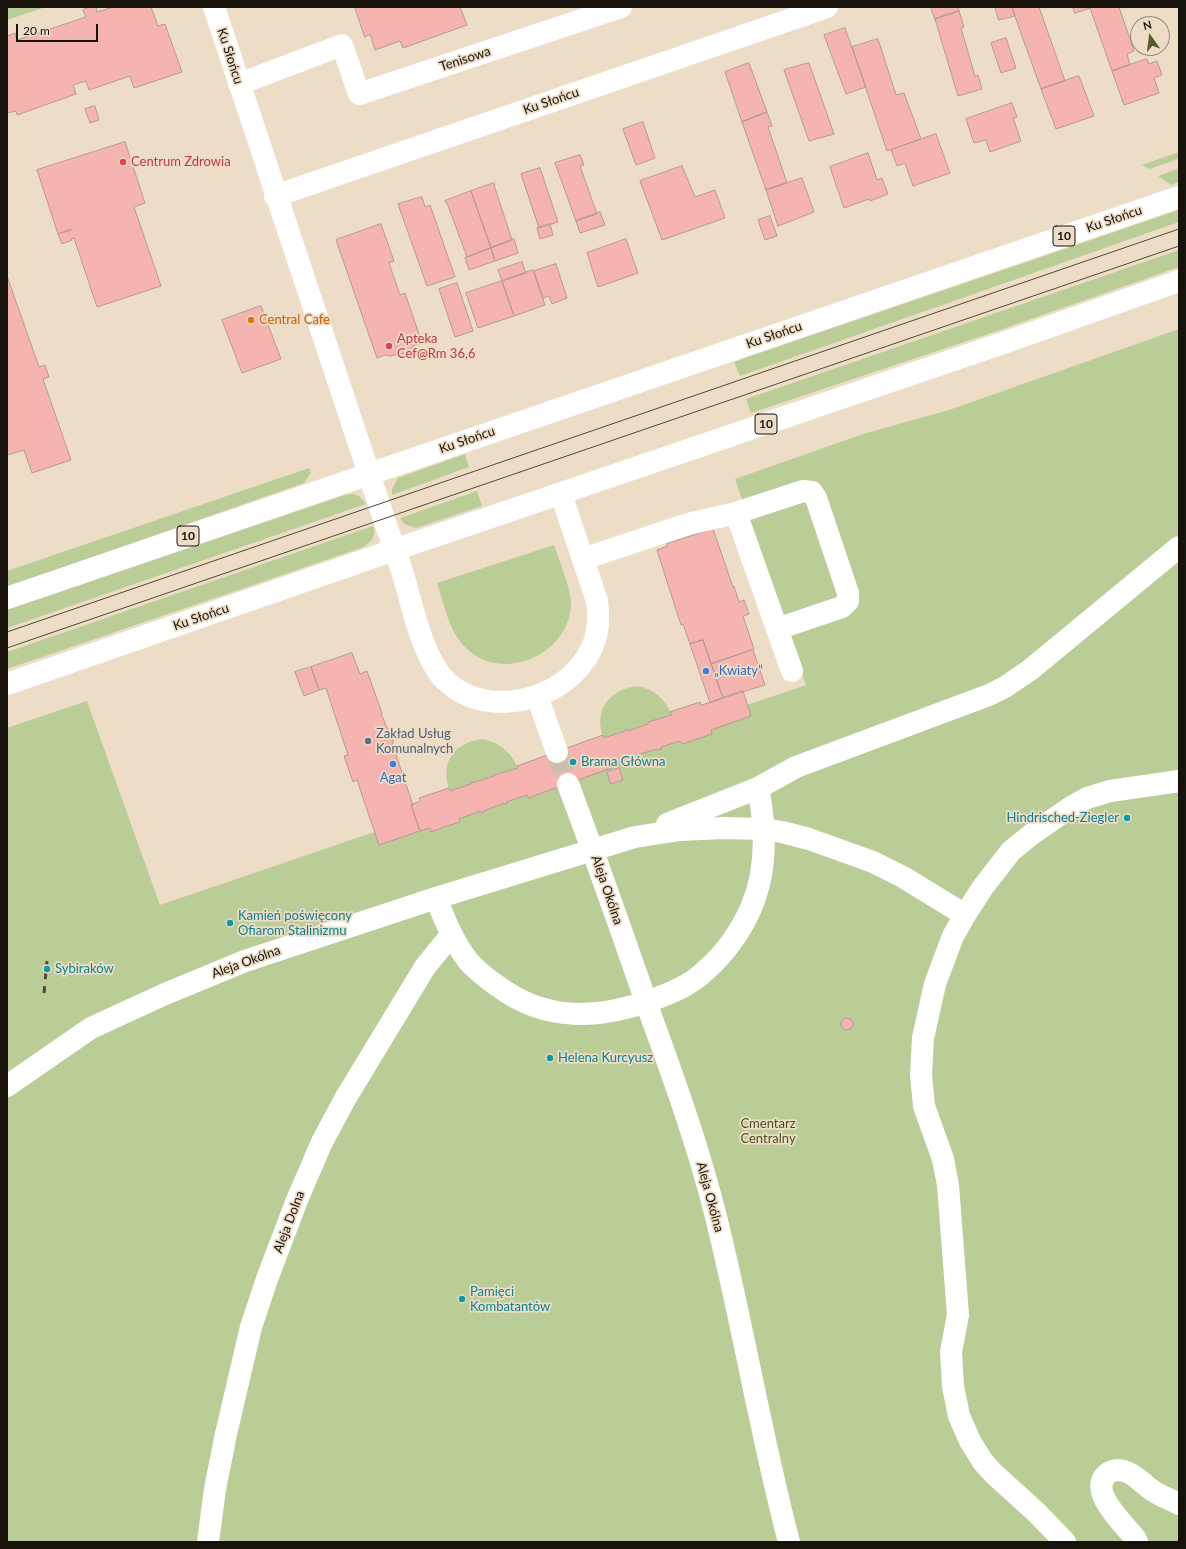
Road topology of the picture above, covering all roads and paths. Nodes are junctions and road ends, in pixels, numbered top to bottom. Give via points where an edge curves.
1 (214, 7) edge
2 (620, 7) edge
3 (827, 7) edge
4 (239, 84) junction
5 (275, 196) junction
6 (1179, 197) edge
7 (1179, 281) edge
8 (369, 474) junction
9 (561, 494) junction
10 (736, 513) junction
11 (1179, 547) edge
12 (394, 550) junction
13 (583, 560) junction
14 (7, 598) edge
15 (777, 629) junction
16 (792, 671) dead end
17 (7, 684) edge
18 (538, 696) junction
19 (556, 752) tunnel mouth
20 (1179, 781) edge
21 (568, 784) tunnel mouth
22 (758, 788) junction
23 (764, 829) junction
24 (635, 837) junction
25 (593, 850) junction
26 (436, 898) junction
27 (964, 915) junction
28 (451, 935) junction
29 (647, 1002) junction
30 (7, 1086) edge
31 (1179, 1504) edge
32 (208, 1542) edge
33 (788, 1542) edge
34 (1064, 1542) edge
35 (1137, 1542) edge

1 - 4 street, Ku Słońcu
2 - 4 street, Tenisowa via 359,94 342,45
3 - 5 street, Ku Słońcu
4 - 5 street, Ku Słońcu
5 - 8 street, Ku Słońcu
6 - 8 street, Ku Słońcu / 10
7 - 9 street, Ku Słońcu / 10
8 - 12 street, Ku Słońcu
8 - 14 street, Ku Słońcu / 10
9 - 12 street, Ku Słońcu / 10
9 - 13 street
10 - 13 street via 688,524
10 - 15 street
10 - 15 street via 803,491 812,492 816,498 848,593 848,601 842,607
11 - 22 street via 1030,670 1004,687 975,701 796,767
12 - 17 street, Ku Słońcu / 10
12 - 18 street via 425,646 443,677 453,686 480,699 502,702
13 - 18 street via 596,601 599,616 598,633 584,662 573,674 558,687
15 - 16 street
18 - 19 street
20 - 27 street via 1110,791 1087,798 1071,807 1011,852 995,870
21 - 25 street
22 - 23 street
22 - 24 street
23 - 24 street via 680,830
23 - 27 street via 810,839 873,862 903,877
23 - 29 street via 762,862 751,907 732,940 705,972 668,994
24 - 25 street
25 - 26 street, Aleja Okólna
25 - 29 street, Aleja Okólna
26 - 28 street
26 - 30 street, Aleja Okólna via 245,961 165,994 91,1028
27 - 34 street via 953,936 935,984 923,1038 921,1065 924,1106 943,1159 948,1185 958,1315 951,1352 953,1386 963,1428 977,1453 994,1474 1036,1512
28 - 29 street via 470,963 486,978 510,995 532,1005 559,1013 578,1015 601,1013
28 - 32 street, Aleja Dolna via 425,967 375,1048 322,1142 302,1188 251,1327 226,1434
29 - 33 street, Aleja Okólna via 701,1161 714,1209
31 - 35 street via 1160,1495 1123,1470 1116,1470 1106,1476 1102,1481 1106,1501

